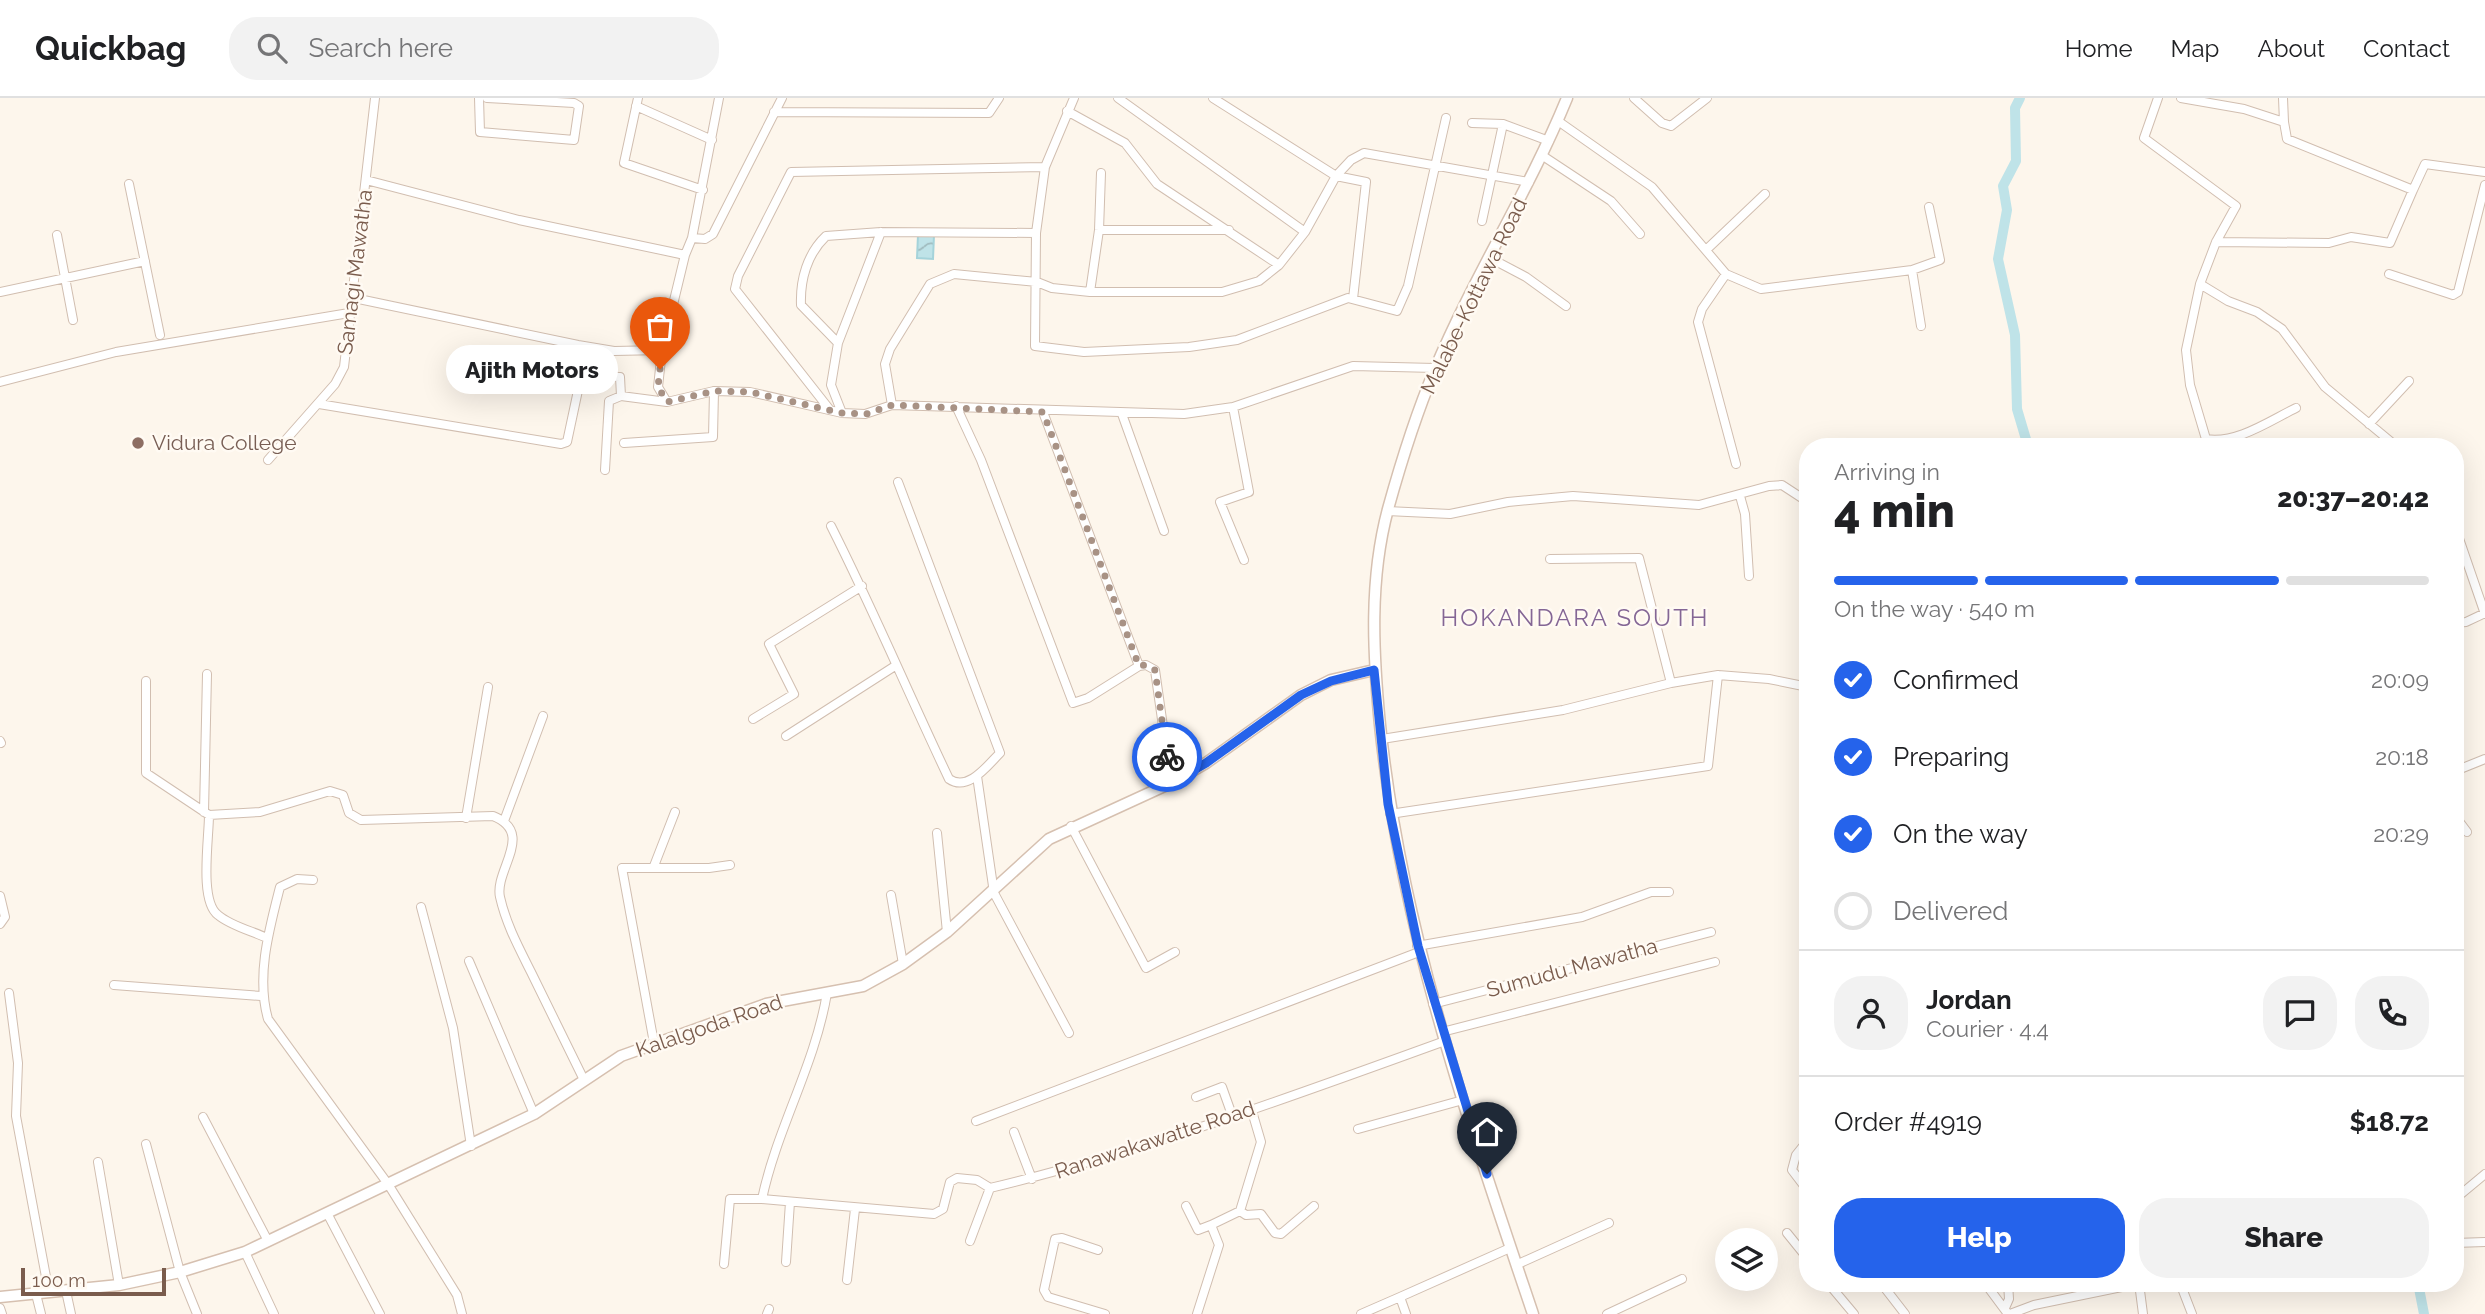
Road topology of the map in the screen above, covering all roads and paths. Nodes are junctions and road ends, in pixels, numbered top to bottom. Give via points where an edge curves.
1 (375, 98) edge
2 (479, 98) edge
3 (487, 98) edge
4 (719, 98) edge
5 (782, 98) edge
6 (999, 98) edge
7 (1074, 98) edge
8 (1118, 98) edge
9 (1213, 98) edge
10 (1567, 98) edge
11 (1634, 98) edge
12 (1707, 98) edge
13 (2158, 98) edge
14 (2181, 98) edge
15 (2283, 98) edge
16 (637, 102) edge
17 (1067, 111) junction
18 (774, 112) junction
19 (1446, 118) dead end
20 (1558, 121) junction
21 (2284, 122) junction
22 (1472, 123) dead end
23 (1503, 124) junction
24 (712, 140) junction
25 (1549, 141) junction
26 (1543, 156) junction
27 (1433, 164) junction
28 (1045, 167) junction
29 (2485, 172) edge
30 (1101, 173) dead end
31 (1491, 175) junction
32 (1336, 176) junction
33 (366, 180) junction
34 (1529, 182) junction
35 (129, 184) dead end
36 (2485, 186) edge
37 (703, 190) junction
38 (2413, 190) junction
39 (1765, 194) dead end
40 (1929, 207) dead end
41 (1482, 221) dead end
42 (1099, 230) junction
43 (1231, 230) junction
44 (881, 232) junction
45 (1305, 232) junction
46 (1036, 233) junction
47 (1640, 234) dead end
48 (57, 235) dead end
49 (692, 238) junction
50 (2216, 242) junction
51 (1706, 250) junction
52 (685, 255) junction
53 (1490, 258) junction
54 (145, 261) junction
55 (1279, 265) junction
56 (1912, 270) junction
57 (1726, 274) junction
58 (2389, 274) dead end
59 (65, 278) junction
60 (1037, 282) junction
61 (2200, 284) junction
62 (0, 292) edge
63 (1090, 292) junction
64 (354, 298) junction
65 (1353, 299) junction
66 (1566, 306) dead end
67 (349, 313) junction
68 (73, 320) dead end
69 (1921, 326) dead end
70 (160, 335) dead end
71 (838, 343) junction
72 (662, 350) junction
73 (1435, 368) junction
74 (2409, 381) dead end
75 (0, 382) edge
76 (714, 391) junction
77 (621, 396) junction
78 (667, 402) junction
79 (319, 404) junction
80 (892, 405) junction
81 (956, 406) junction
82 (1233, 407) junction
83 (2296, 408) dead end
84 (830, 410) junction
85 (1043, 412) junction
86 (842, 413) junction
87 (1122, 414) junction
88 (2369, 424) junction
89 (2203, 438) edge
90 (2233, 438) edge
91 (2386, 438) edge
92 (624, 443) dead end
93 (268, 460) dead end
94 (1736, 464) dead end
95 (605, 470) dead end
96 (898, 482) dead end
97 (1740, 496) junction
98 (1799, 496) edge
99 (1387, 512) junction
100 (831, 526) dead end
101 (1164, 531) dead end
102 (2464, 553) edge
103 (1550, 559) dead end
104 (1244, 560) dead end
105 (1749, 576) dead end
106 (862, 586) junction
107 (2485, 613) edge
108 (2464, 622) edge
109 (895, 666) junction
110 (1139, 666) junction
111 (1374, 670) junction
112 (207, 674) dead end
113 (1718, 675) junction
114 (146, 681) dead end
115 (1671, 683) junction
116 (1799, 685) edge
117 (488, 687) dead end
118 (543, 716) dead end
119 (752, 719) dead end
120 (786, 736) dead end
121 (1381, 739) junction
122 (2485, 759) edge
123 (2464, 767) edge
124 (977, 776) junction
125 (1171, 783) junction
126 (675, 812) dead end
127 (207, 814) junction
128 (1390, 814) junction
129 (466, 818) junction
130 (504, 821) junction
131 (1071, 826) junction
132 (2464, 828) edge
133 (2467, 832) dead end
134 (937, 833) dead end
135 (730, 865) dead end
136 (654, 866) junction
137 (313, 880) dead end
138 (994, 892) junction
139 (1669, 892) dead end
140 (891, 895) dead end
141 (0, 896) edge
142 (421, 907) dead end
143 (0, 924) edge
144 (947, 932) junction
145 (1711, 932) dead end
146 (267, 938) junction
147 (1418, 949) junction
148 (1175, 952) dead end
149 (470, 961) dead end
150 (1715, 962) dead end
151 (903, 964) junction
152 (114, 985) dead end
153 (9, 993) dead end
154 (827, 993) junction
155 (261, 996) junction
156 (1433, 1004) junction
157 (1069, 1033) dead end
158 (1443, 1036) junction
159 (654, 1043) junction
160 (584, 1080) junction
161 (1196, 1097) dead end
162 (1463, 1100) junction
163 (1251, 1108) junction
164 (534, 1114) junction
165 (1231, 1115) junction
166 (203, 1117) dead end
167 (976, 1121) dead end
168 (1358, 1129) dead end
169 (1014, 1132) dead end
170 (146, 1144) dead end
171 (471, 1146) junction
172 (1799, 1151) edge
173 (97, 1162) dead end
174 (2485, 1174) edge
175 (1032, 1178) junction
176 (1799, 1180) edge
177 (388, 1184) junction
178 (990, 1188) junction
179 (2464, 1192) edge
180 (762, 1199) junction
181 (790, 1202) junction
182 (1186, 1206) dead end
183 (1314, 1206) dead end
184 (855, 1209) junction
185 (1240, 1211) junction
186 (327, 1213) junction
187 (1609, 1223) dead end
188 (1211, 1225) junction
189 (1787, 1233) dead end
190 (268, 1241) junction
191 (970, 1241) dead end
192 (2485, 1242) edge
193 (2464, 1243) edge
194 (1510, 1248) junction
195 (1799, 1248) edge
196 (1098, 1250) dead end
197 (245, 1252) junction
198 (786, 1262) dead end
199 (724, 1264) dead end
200 (1516, 1265) junction
201 (180, 1272) junction
202 (1682, 1279) dead end
203 (847, 1280) dead end
204 (119, 1285) junction
205 (66, 1291) junction
206 (1836, 1292) edge
207 (1888, 1292) edge
208 (1992, 1292) edge
209 (2008, 1292) edge
210 (2097, 1292) edge
211 (2141, 1292) edge
212 (2183, 1292) edge
213 (49, 1293) junction
214 (36, 1294) junction
215 (0, 1297) edge
216 (1400, 1297) junction
217 (0, 1308) edge
218 (2008, 1312) edge
219 (2, 1314) edge
220 (41, 1314) edge
221 (71, 1314) edge
222 (197, 1314) edge
223 (274, 1314) edge
224 (380, 1314) edge
225 (462, 1314) edge
226 (1105, 1314) edge
227 (1197, 1314) edge
228 (1362, 1314) edge
229 (1406, 1314) edge
230 (1533, 1314) edge
231 (1607, 1314) edge
232 (1854, 1314) edge
233 (1905, 1314) edge
234 (2143, 1314) edge
235 (2192, 1314) edge

1 - 33 street, Samagi Mawatha
2 - 3 street via 480,132 574,140 579,106 574,103
4 - 24 street
5 - 18 street
6 - 18 street via 989,113
7 - 17 street
8 - 45 street
9 - 32 street
10 - 20 street, Malabe-Kottawa Road
11 - 12 street via 1671,126
13 - 50 street via 2144,138 2236,206
14 - 21 street via 2244,109
15 - 21 street
16 - 24 street
16 - 37 street via 624,163
17 - 28 street
17 - 43 street via 1125,142 1157,184
18 - 49 street via 713,233 705,239
19 - 27 street
20 - 25 street, Malabe-Kottawa Road
20 - 51 street via 1652,187
21 - 38 street via 2287,138
22 - 23 street
23 - 25 street
23 - 31 street
24 - 37 street
25 - 26 street, Malabe-Kottawa Road
26 - 34 street, Malabe-Kottawa Road
26 - 47 street via 1611,201
27 - 31 street
27 - 32 street via 1364,153
27 - 65 street via 1408,286 1397,311
28 - 46 street
28 - 84 street via 791,172 735,289
29 - 38 street via 2425,164
30 - 42 street
31 - 34 street
31 - 41 street
32 - 45 street
32 - 65 street via 1366,183
33 - 52 street via 519,220
33 - 64 street, Samagi Mawatha
34 - 53 street, Malabe-Kottawa Road
35 - 54 street
36 - 58 street via 2458,292 2453,295
37 - 49 street
38 - 50 street via 2390,243 2351,237 2329,243
39 - 51 street
40 - 56 street via 1940,260
42 - 43 street
42 - 63 street
43 - 55 street
44 - 46 street
44 - 71 street
44 - 71 street via 826,236 800,281 800,305
45 - 55 street
46 - 60 street
48 - 59 street
49 - 52 street
50 - 61 street
51 - 57 street
52 - 72 street
53 - 66 street
53 - 73 street, Malabe-Kottawa Road
54 - 59 street
54 - 70 street
55 - 63 street via 1259,281 1222,292
56 - 57 street via 1761,289
56 - 69 street
57 - 94 street via 1698,322
59 - 62 street
59 - 68 street
60 - 63 street
60 - 65 street via 1035,346 1084,352 1237,340
60 - 80 street via 954,274 930,284 885,364
61 - 88 street via 2257,312 2281,330 2325,387
61 - 89 street via 2186,349
64 - 67 street, Samagi Mawatha
64 - 72 street via 578,345 614,351
67 - 75 street via 116,352
67 - 79 street, Samagi Mawatha via 344,367
71 - 86 street via 831,385
72 - 78 street via 658,387
73 - 82 street via 1353,366
73 - 99 street, Malabe-Kottawa Road
74 - 88 street
76 - 78 street
76 - 84 street via 750,392
76 - 92 street via 713,437
77 - 78 street
77 - 79 street via 620,377 585,376 567,442 561,444
77 - 95 street via 608,401
79 - 93 street, Samagi Mawatha
80 - 81 street
80 - 86 street via 866,414
81 - 85 street
81 - 110 street via 1073,703
82 - 87 street via 1184,414
82 - 104 street via 1249,492 1220,502
83 - 90 street
84 - 86 street
85 - 87 street
85 - 110 street
87 - 101 street
88 - 91 street
96 - 124 street via 1000,752
97 - 98 street via 1782,485
97 - 99 street via 1699,505 1573,496 1450,514
97 - 105 street
99 - 111 street, Malabe-Kottawa Road via 1375,569
100 - 106 street
102 - 107 street
103 - 115 street via 1639,558
106 - 109 street
106 - 119 street via 769,644 794,694
107 - 108 street
109 - 120 street
109 - 124 street via 949,779 963,783
110 - 125 street via 1155,670
111 - 121 street, Malabe-Kottawa Road
111 - 125 street, Kalalgoda Road via 1331,681 1301,695
112 - 127 street
113 - 115 street
113 - 116 street
113 - 128 street via 1708,766
114 - 127 street via 146,773
115 - 121 street via 1563,710
117 - 129 street
118 - 130 street
121 - 128 street, Malabe-Kottawa Road
122 - 123 street
124 - 138 street
125 - 131 street, Kalalgoda Road
126 - 136 street
127 - 129 street via 260,812 330,791 343,795 349,813 361,820
127 - 146 street via 211,908
128 - 147 street, Malabe-Kottawa Road
129 - 130 street via 493,816
130 - 160 street via 512,833 512,846 499,893 508,925
131 - 138 street, Kalalgoda Road via 1020,863
131 - 148 street via 1146,968
132 - 133 street
134 - 144 street
135 - 136 street
136 - 159 street via 622,868
137 - 146 street via 297,879 280,887
138 - 144 street, Kalalgoda Road
138 - 157 street
139 - 147 street via 1651,892 1582,917
140 - 151 street
141 - 143 street via 5,917
142 - 171 street via 453,1028
144 - 151 street, Kalalgoda Road
145 - 156 street, Sumudu Mawatha
146 - 155 street
147 - 156 street, Malabe-Kottawa Road
147 - 167 street
149 - 164 street
150 - 158 street, Ranawakawatte Road
151 - 154 street, Kalalgoda Road via 863,986
152 - 155 street
153 - 213 street via 18,1063 16,1116
154 - 159 street, Kalalgoda Road via 766,1004
154 - 180 street via 824,1015 770,1163
155 - 177 street via 268,1020 288,1050
156 - 158 street, Malabe-Kottawa Road
158 - 162 street, Malabe-Kottawa Road
158 - 163 street, Ranawakawatte Road
159 - 160 street, Kalalgoda Road via 621,1056
160 - 164 street, Kalalgoda Road
161 - 165 street via 1222,1087
162 - 168 street
162 - 194 street, Malabe-Kottawa Road
163 - 165 street, Ranawakawatte Road
163 - 185 street via 1261,1142
164 - 171 street, Kalalgoda Road
165 - 175 street, Ranawakawatte Road via 1147,1146
166 - 190 street
169 - 175 street
170 - 201 street
171 - 177 street, Kalalgoda Road
172 - 176 street via 1792,1171
173 - 204 street
174 - 179 street
175 - 178 street, Ranawakawatte Road
177 - 186 street, Kalalgoda Road
177 - 225 street via 457,1295
178 - 184 street via 977,1180 957,1178 950,1182 943,1209 934,1214
178 - 191 street
180 - 181 street
180 - 199 street via 730,1199
181 - 184 street
181 - 198 street
182 - 188 street via 1194,1227
183 - 185 street via 1281,1234 1275,1233 1261,1213
184 - 203 street
185 - 188 street
186 - 190 street, Kalalgoda Road
186 - 224 street
187 - 200 street
188 - 227 street via 1219,1245
189 - 195 street
190 - 197 street, Kalalgoda Road
192 - 193 street
194 - 200 street, Malabe-Kottawa Road
194 - 216 street
196 - 226 street via 1055,1239 1044,1290 1048,1297
197 - 201 street, Kalalgoda Road
197 - 223 street
200 - 230 street, Malabe-Kottawa Road
201 - 204 street, Kalalgoda Road
201 - 222 street
202 - 231 street
204 - 205 street, Kalalgoda Road
205 - 213 street, Kalalgoda Road
205 - 221 street
206 - 232 street
207 - 233 street
208 - 218 street
209 - 218 street
210 - 218 street
211 - 234 street
212 - 235 street
213 - 214 street, Kalalgoda Road
214 - 215 street, Kalalgoda Road
214 - 220 street
216 - 228 street
216 - 229 street
217 - 219 street

